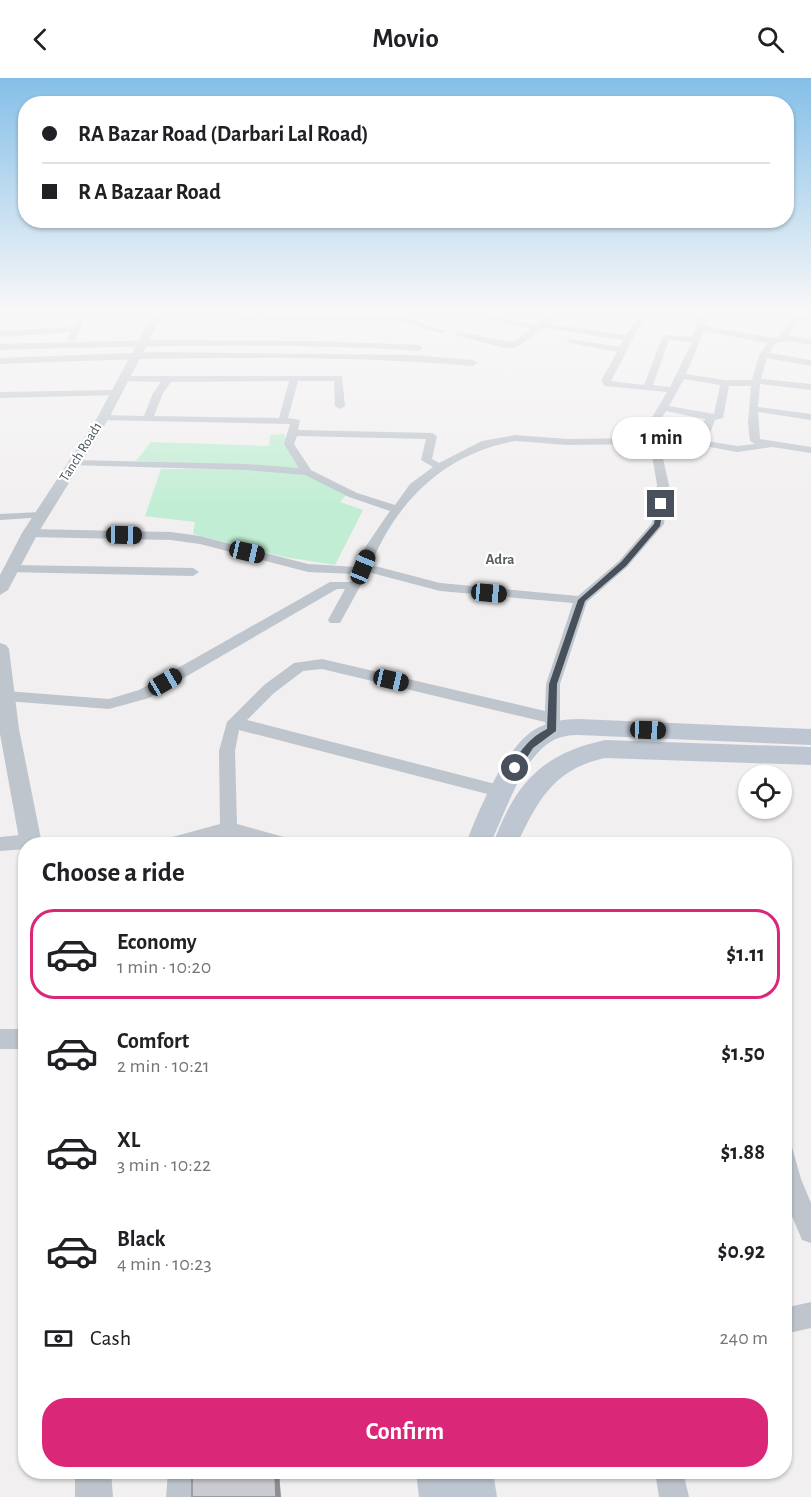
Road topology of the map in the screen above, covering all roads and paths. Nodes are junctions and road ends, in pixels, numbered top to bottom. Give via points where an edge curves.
1 (329, 378) edge
2 (339, 378) edge
3 (608, 378) edge
4 (651, 378) edge
5 (678, 378) edge
6 (696, 378) edge
7 (757, 378) edge
8 (122, 379) joint
9 (168, 379) junction
10 (294, 379) junction
11 (725, 382) junction
12 (756, 382) junction
13 (811, 387) edge
14 (647, 388) junction
15 (672, 390) junction
16 (115, 393) junction
17 (0, 395) edge
18 (340, 406) dead end
19 (663, 408) junction
20 (754, 409) junction
21 (711, 417) junction
22 (811, 417) edge
23 (102, 418) junction
24 (148, 419) junction
25 (283, 420) junction
26 (292, 433) junction
27 (644, 441) junction
28 (777, 445) junction
29 (811, 450) edge
30 (74, 463) junction
31 (440, 467) junction
32 (307, 472) junction
33 (397, 510) junction
34 (41, 515) junction
35 (0, 517) edge
36 (30, 533) junction
37 (11, 569) junction
38 (362, 569) junction
39 (193, 572) dead end
40 (1, 585) edge
41 (353, 586) junction
42 (581, 600) junction
43 (335, 620) dead end
44 (1, 660) edge
45 (6, 696) junction
46 (235, 723) junction
47 (551, 724) junction
48 (811, 737) edge
49 (811, 756) edge
50 (503, 792) junction
51 (29, 837) edge
52 (229, 837) edge
53 (481, 837) edge
54 (508, 837) edge
55 (18, 843) edge
56 (0, 844) edge
57 (0, 1039) edge
58 (18, 1039) edge
59 (792, 1191) edge
60 (811, 1231) edge
61 (811, 1315) edge
62 (792, 1319) edge
63 (93, 1479) edge
64 (182, 1479) edge
65 (437, 1479) edge
66 (473, 1479) edge
67 (670, 1479) edge
68 (94, 1497) edge
69 (181, 1497) edge
70 (440, 1497) edge
71 (476, 1497) edge
72 (674, 1497) edge

1 - 10 street
2 - 18 street
3 - 14 street via 606,383
4 - 14 street
5 - 15 street
6 - 11 street
7 - 12 street
8 - 9 street
8 - 16 street, Tanch Road1
9 - 10 street
9 - 24 street
10 - 25 street
11 - 12 street
11 - 21 street via 719,417
12 - 13 street
12 - 20 street
14 - 15 street
15 - 19 street
16 - 17 street
16 - 23 street, Tanch Road1
19 - 21 street
19 - 27 street
20 - 22 street
20 - 28 street via 755,441
21 - 28 street via 703,443 737,449
23 - 24 street
23 - 30 street, Tanch Road1
24 - 25 street
25 - 26 street via 296,422
26 - 31 street via 432,436 426,460
26 - 32 street via 289,444
27 - 31 street via 515,438 486,443
27 - 42 street via 657,454 663,485 658,524 624,564
28 - 29 street
30 - 32 street
30 - 34 street, Tanch Road1
31 - 33 street via 414,486
32 - 33 street via 353,495
33 - 38 street via 372,546
34 - 35 street
34 - 36 street, Tanch Road1
36 - 37 street, Tanch Road1
36 - 38 street via 171,536 308,568
37 - 39 street
37 - 40 street, Tanch Road1
38 - 41 street
38 - 42 street via 441,587
41 - 43 street
41 - 45 street via 335,585 144,694 124,701 97,704
42 - 47 street via 553,684
44 - 45 street
45 - 51 street
46 - 47 street via 299,666 322,664
46 - 50 street
46 - 52 street via 226,751
47 - 48 main road
47 - 50 main road via 530,746
49 - 54 main road via 606,749 580,754 538,782
50 - 53 main road
55 - 56 street
57 - 58 street
59 - 60 street
61 - 62 street
63 - 68 street
64 - 69 street
65 - 70 main road
66 - 71 main road
67 - 72 street

